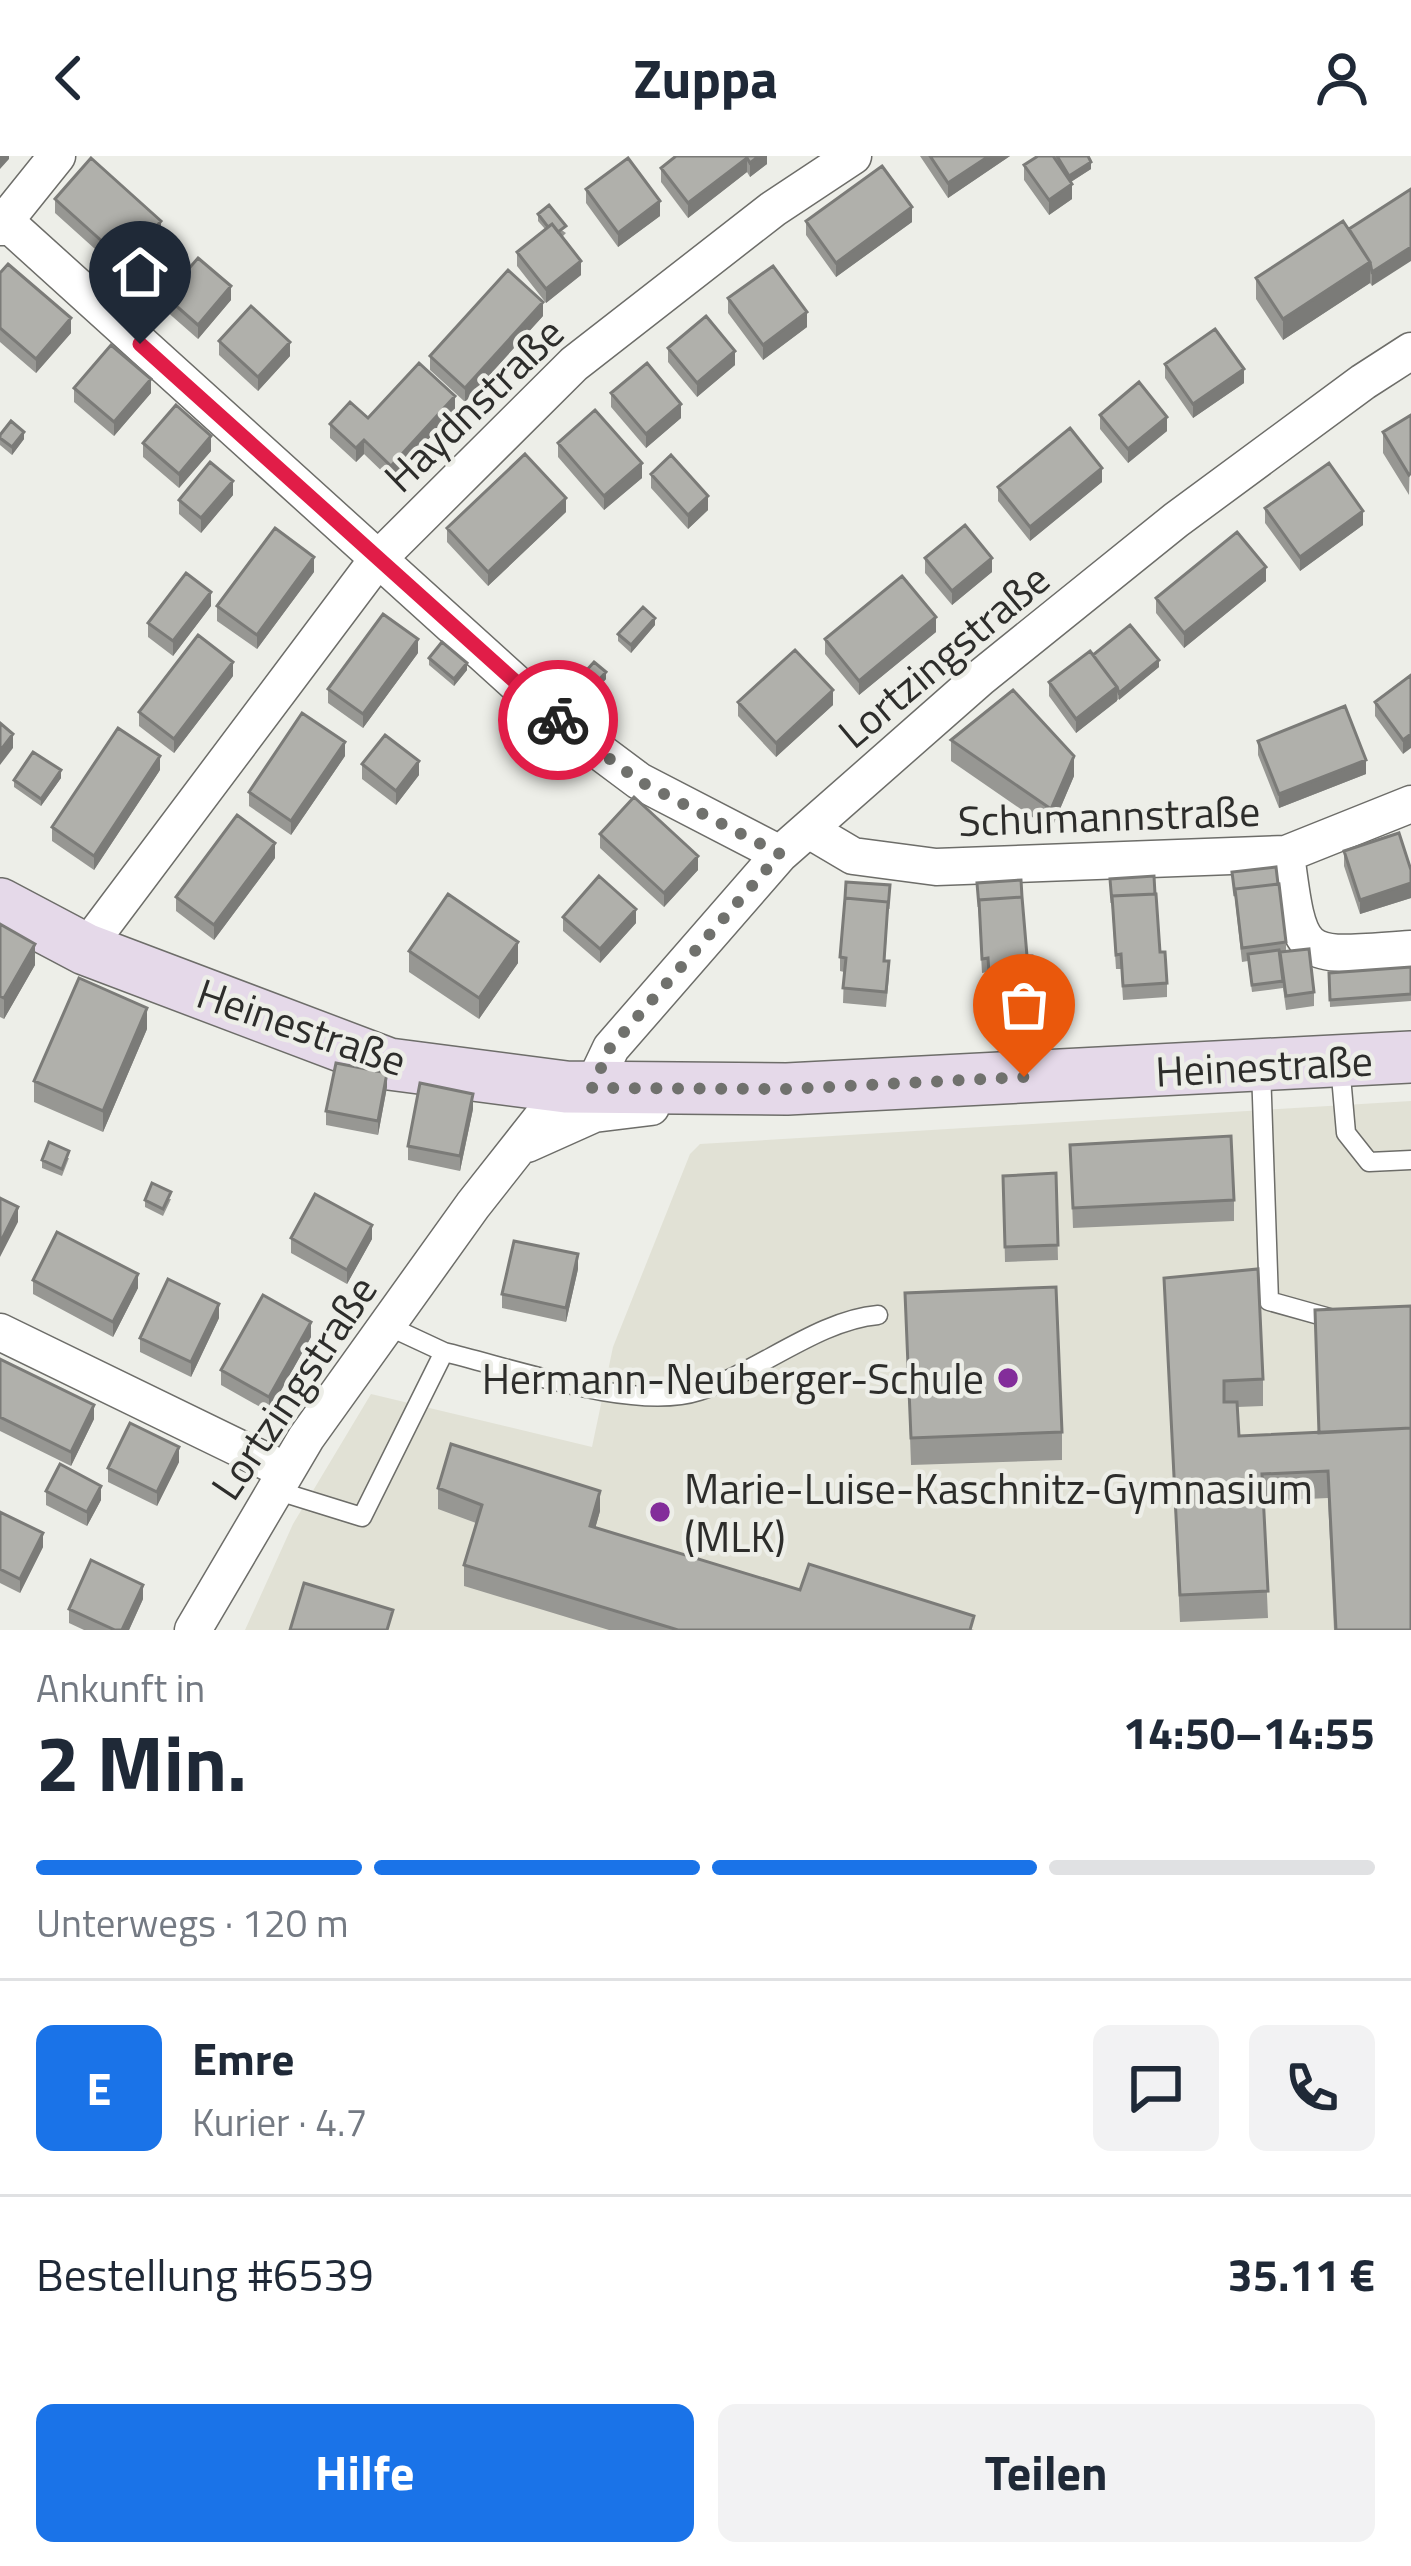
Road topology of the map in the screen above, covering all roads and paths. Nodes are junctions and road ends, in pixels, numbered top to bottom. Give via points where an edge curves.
1 (57, 156) edge
2 (853, 156) edge
3 (3, 224) edge
4 (1411, 352) edge
5 (377, 560) junction
6 (1411, 804) edge
7 (809, 830) junction
8 (780, 854) junction
9 (1286, 854) junction
10 (0, 904) edge
11 (85, 949) junction
12 (1411, 949) edge
13 (1411, 1058) edge
14 (1339, 1060) junction
15 (1261, 1064) junction
16 (579, 1088) junction
17 (788, 1089) junction
18 (524, 1145) junction
19 (1411, 1160) edge
20 (878, 1315) dead end
21 (1349, 1319) edge
22 (386, 1325) junction
23 (0, 1332) edge
24 (444, 1352) junction
25 (280, 1480) junction
26 (193, 1630) edge

1 - 3 street
2 - 5 street, Haydnstraße via 574,364
3 - 5 street
4 - 7 street, Lortzingstraße via 1176,520
5 - 8 street via 552,716 639,781
5 - 11 street, Haydnstraße
6 - 9 street, Schumannstraße
7 - 8 street, Lortzingstraße
7 - 9 street, Schumannstraße via 853,856 935,867
8 - 16 street, Lortzingstraße
9 - 12 street via 1295,926 1312,949
10 - 11 main road, Heinestraße
11 - 16 main road, Heinestraße via 389,1064
13 - 14 main road, Heinestraße
14 - 15 main road, Heinestraße
14 - 19 lane via 1346,1133 1369,1162
15 - 17 main road, Heinestraße
15 - 21 lane via 1269,1301
16 - 17 main road, Heinestraße
16 - 18 street, Lortzingstraße
17 - 18 street, Lortzingstraße via 594,1114
18 - 22 street, Lortzingstraße
20 - 24 lane via 677,1397 626,1395
22 - 24 lane
22 - 25 street, Lortzingstraße
23 - 25 street
24 - 25 lane via 362,1517
25 - 26 street, Lortzingstraße

